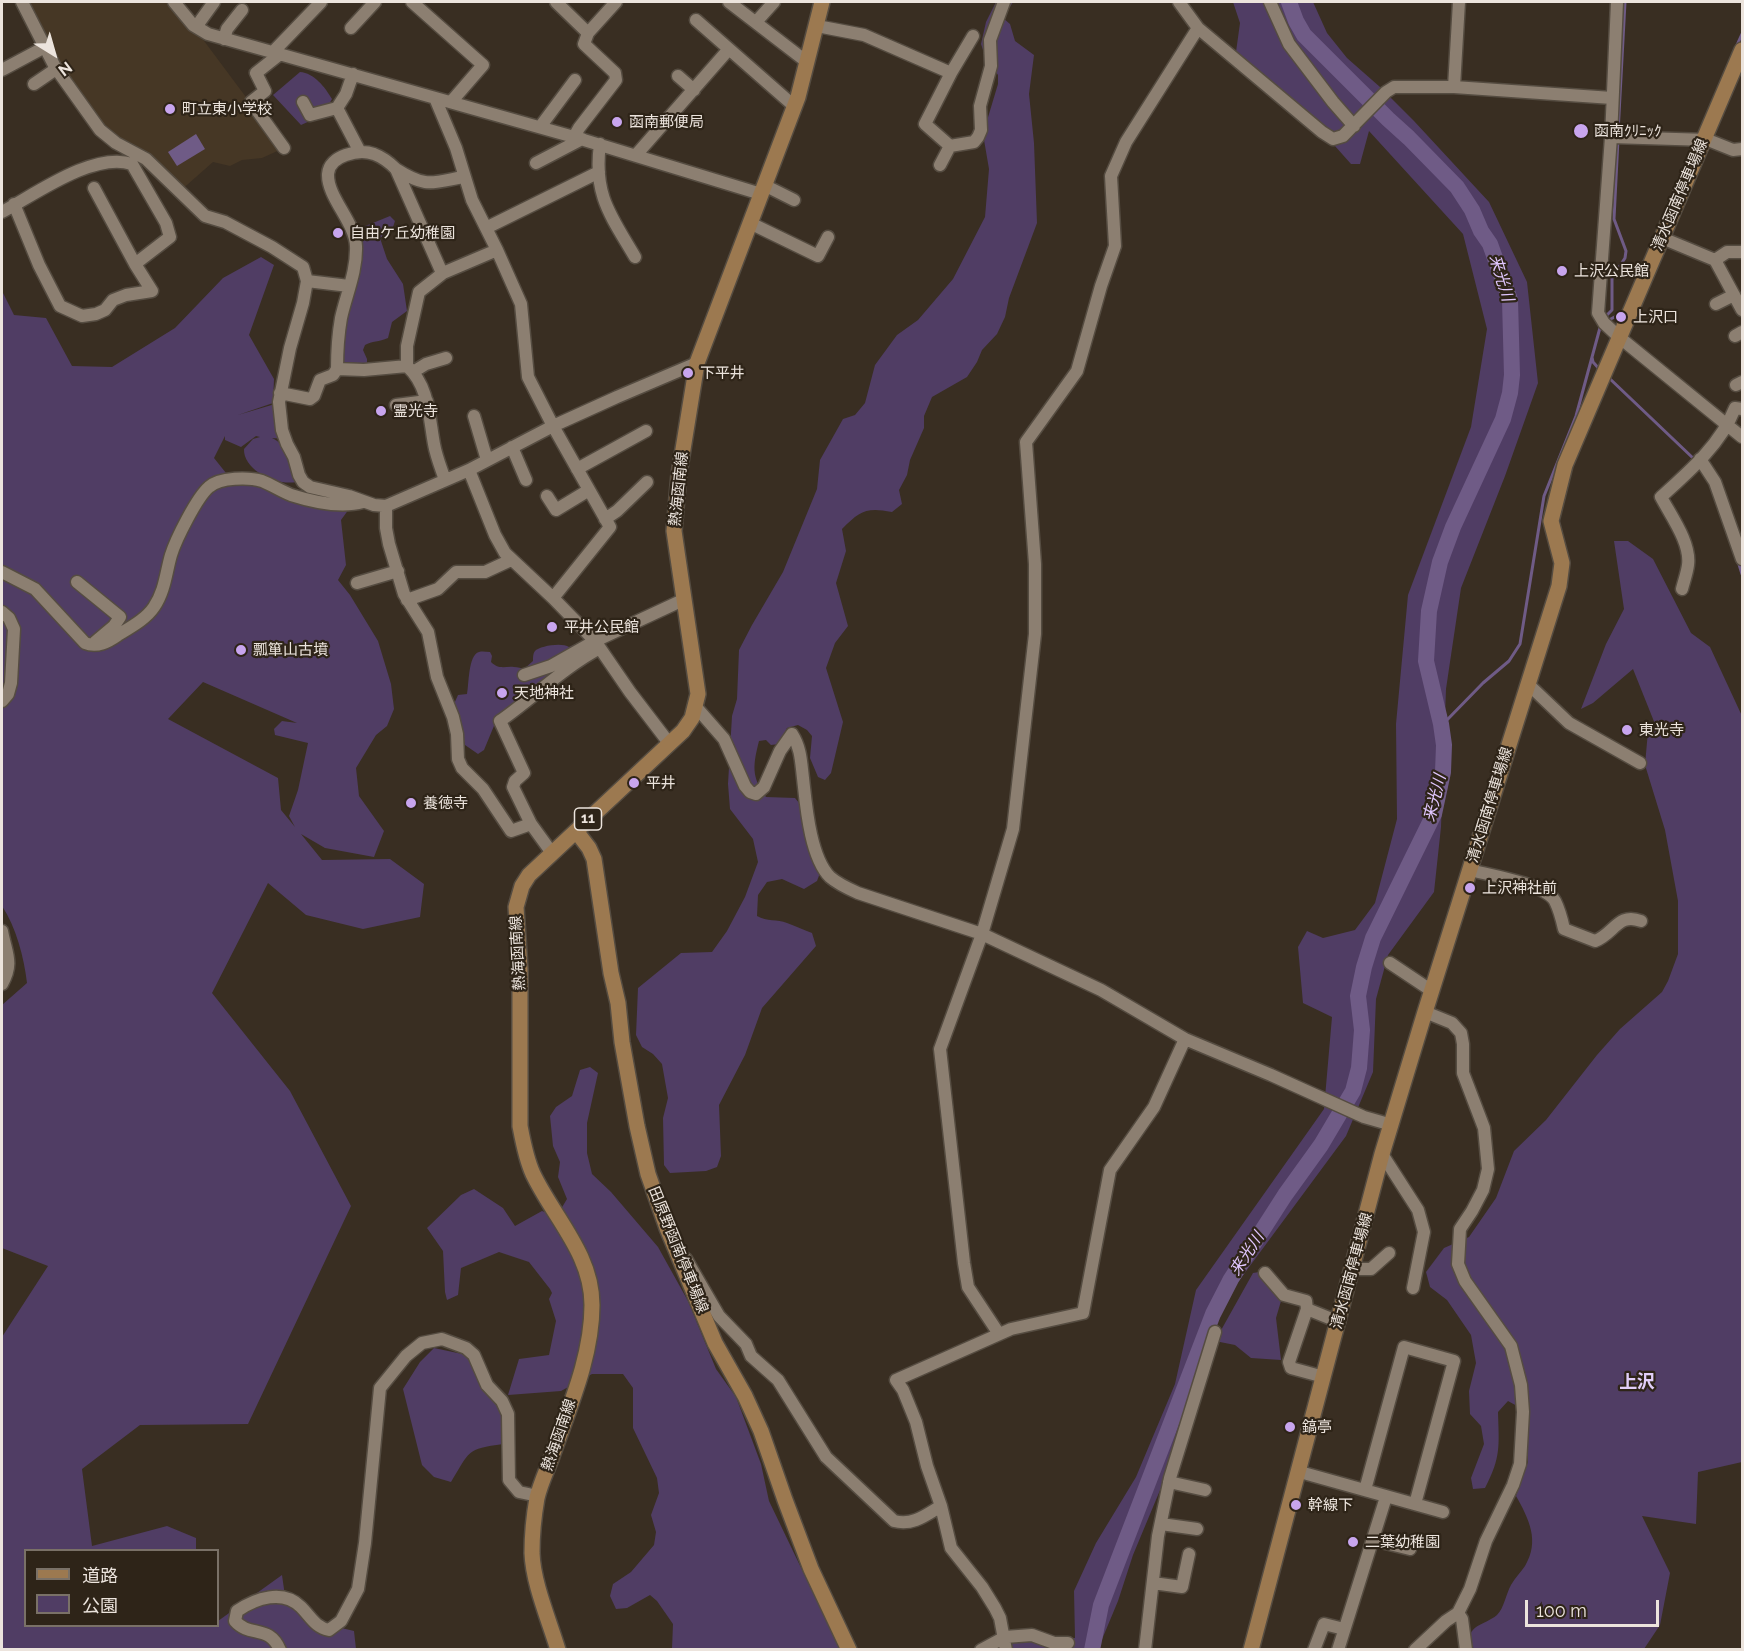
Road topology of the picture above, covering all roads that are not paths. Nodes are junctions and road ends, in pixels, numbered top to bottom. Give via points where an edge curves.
1 (22, 2) edge
2 (174, 2) edge
3 (214, 2) edge
4 (321, 2) edge
5 (375, 2) edge
6 (412, 2) edge
7 (432, 2) edge
8 (556, 2) edge
9 (616, 2) edge
10 (729, 2) edge
11 (774, 2) edge
12 (822, 2) edge
13 (1004, 2) edge
14 (1179, 2) edge
15 (1270, 2) edge
16 (1459, 2) edge
17 (1617, 2) edge
18 (242, 10) dead end
19 (423, 12) junction
20 (696, 20) dead end
21 (756, 22) junction
22 (817, 26) junction
23 (196, 27) junction
24 (351, 28) dead end
25 (1198, 28) junction
26 (588, 33) junction
27 (973, 36) dead end
28 (224, 39) junction
29 (45, 47) junction
30 (729, 49) junction
31 (1743, 50) edge
32 (276, 53) junction
33 (807, 62) junction
34 (56, 69) junction
35 (2, 70) edge
36 (951, 73) junction
37 (353, 74) junction
38 (678, 76) dead end
39 (575, 80) dead end
40 (34, 84) dead end
41 (1454, 87) junction
42 (694, 90) junction
43 (435, 98) junction
44 (1612, 99) junction
45 (303, 102) dead end
46 (451, 102) junction
47 (661, 106) dead end
48 (794, 106) junction
49 (337, 108) junction
50 (671, 116) junction
51 (1356, 124) junction
52 (540, 127) junction
53 (1617, 137) junction
54 (578, 138) junction
55 (1702, 141) junction
56 (600, 144) junction
57 (950, 146) junction
58 (285, 148) dead end
59 (1743, 149) edge
60 (360, 152) junction
61 (636, 155) junction
62 (146, 159) junction
63 (536, 163) dead end
64 (940, 165) dead end
65 (135, 168) junction
66 (396, 169) junction
67 (599, 172) junction
68 (463, 177) junction
69 (94, 188) dead end
70 (762, 189) junction
71 (794, 200) dead end
72 (14, 204) junction
73 (2, 212) edge
74 (750, 223) junction
75 (486, 228) junction
76 (828, 237) dead end
77 (1662, 238) junction
78 (497, 250) junction
79 (1743, 252) edge
80 (635, 257) dead end
81 (1715, 260) junction
82 (135, 264) junction
83 (442, 273) junction
84 (307, 281) junction
85 (350, 286) junction
86 (1734, 295) junction
87 (1716, 304) dead end
88 (1743, 310) edge
89 (1619, 337) junction
90 (446, 358) dead end
91 (697, 363) junction
92 (337, 369) junction
93 (410, 369) junction
94 (280, 393) junction
95 (427, 401) junction
96 (396, 405) dead end
97 (1743, 409) edge
98 (474, 416) dead end
99 (553, 426) junction
100 (1728, 426) junction
101 (646, 431) dead end
102 (1743, 437) edge
103 (512, 447) junction
104 (1700, 459) junction
105 (488, 460) junction
106 (577, 469) junction
107 (469, 470) junction
108 (445, 480) junction
109 (526, 480) dead end
110 (647, 482) dead end
111 (589, 490) junction
112 (547, 495) dead end
113 (365, 501) junction
114 (386, 506) junction
115 (605, 519) junction
116 (1743, 559) edge
117 (511, 560) junction
118 (398, 571) junction
119 (2, 572) edge
120 (77, 582) dead end
121 (357, 584) dead end
122 (1682, 589) dead end
123 (553, 598) junction
124 (407, 600) junction
125 (683, 600) junction
126 (2, 612) edge
127 (92, 645) junction
128 (598, 645) junction
129 (524, 675) dead end
130 (1528, 684) junction
131 (2, 701) edge
132 (696, 707) junction
133 (669, 743) junction
134 (1640, 763) dead end
135 (531, 824) junction
136 (576, 831) junction
137 (552, 853) junction
138 (1470, 870) junction
139 (1641, 921) dead end
140 (2, 931) edge
141 (982, 934) junction
142 (1390, 963) dead end
143 (2, 984) edge
144 (1432, 991) junction
145 (1425, 1012) junction
146 (1185, 1039) junction
147 (1392, 1125) junction
148 (1382, 1155) junction
149 (1389, 1253) dead end
150 (678, 1256) junction
151 (1353, 1269) junction
152 (1265, 1273) dead end
153 (1413, 1288) dead end
154 (1307, 1309) junction
155 (1339, 1322) junction
156 (1215, 1332) dead end
157 (999, 1334) junction
158 (1324, 1377) junction
159 (1300, 1472) junction
160 (1169, 1482) junction
161 (1205, 1490) dead end
162 (1365, 1490) junction
163 (537, 1496) junction
164 (1386, 1497) junction
165 (1415, 1504) junction
166 (941, 1506) junction
167 (1443, 1512) dead end
168 (1161, 1524) junction
169 (1197, 1529) dead end
170 (1372, 1540) junction
171 (1410, 1549) dead end
172 (1189, 1554) dead end
173 (1153, 1583) junction
174 (1458, 1613) junction
175 (1344, 1629) junction
176 (1005, 1643) edge
177 (1068, 1643) dead end
178 (280, 1650) edge
179 (558, 1650) edge
180 (849, 1650) edge
181 (981, 1650) edge
182 (1145, 1650) edge
183 (1251, 1650) edge
184 (1314, 1650) edge
185 (1338, 1650) edge
186 (1415, 1650) edge
187 (1466, 1650) edge

1 - 29 street
2 - 23 street
3 - 23 street
4 - 32 street
5 - 24 street
6 - 19 street
7 - 19 street
8 - 26 street
9 - 26 street
10 - 21 street
11 - 21 street
12 - 22 main road, 熱海函南線
13 - 57 street via 990,40 991,66 980,106 981,130 974,142
14 - 25 street
15 - 51 street via 1289,44 1333,102
16 - 41 street
17 - 44 street
18 - 28 street
19 - 46 street via 483,65
20 - 30 street
21 - 33 street
22 - 33 main road, 熱海函南線
22 - 36 street via 864,35
23 - 28 street
25 - 51 street via 1322,132 1334,139
25 - 141 street via 1126,142 1111,176 1115,246 1077,371 1026,442 1035,564 1035,634 1013,829
26 - 54 street via 584,44 615,73 616,80
27 - 36 street
28 - 32 street
29 - 34 street
29 - 35 street
30 - 42 street
30 - 48 street
31 - 55 main road, 清水函南停車場線
32 - 37 street
32 - 58 street via 256,73 265,91 251,102
33 - 48 main road, 熱海函南線
34 - 40 street
34 - 62 street via 100,130
36 - 57 street via 925,124
37 - 43 street
37 - 49 street
38 - 42 street
39 - 52 street
41 - 44 street
41 - 51 street via 1394,87
42 - 50 street
43 - 46 street
43 - 68 street via 456,148
44 - 53 street
45 - 49 street via 310,115
46 - 52 street
47 - 50 street
48 - 70 main road, 熱海函南線
49 - 60 street
50 - 61 street
52 - 54 street
53 - 55 street
53 - 89 street via 1598,313
54 - 56 street
54 - 63 street
55 - 59 street
55 - 77 main road, 清水函南停車場線
56 - 61 street
56 - 67 street
57 - 64 street
60 - 66 street via 375,154
60 - 85 street via 339,157 328,175 356,245
61 - 70 street
62 - 65 street
62 - 84 street via 205,216 272,247 303,267
65 - 72 street via 127,162 106,162 58,180
65 - 82 street via 170,237
66 - 68 street via 426,183
66 - 83 street
67 - 75 street
67 - 80 street via 604,203
68 - 75 street
69 - 82 street
70 - 71 street
70 - 74 main road, 熱海函南線
72 - 73 street
72 - 82 street via 52,292 60,306 72,313 96,314 113,300 152,291
74 - 76 street via 818,256
74 - 91 main road, 熱海函南線
75 - 78 street
77 - 81 street
77 - 89 main road, 清水函南停車場線
78 - 83 street
78 - 99 street via 521,304 528,377
79 - 81 street via 1727,252
81 - 86 street
83 - 93 street via 419,292 407,346
84 - 85 street
84 - 94 street
85 - 92 street via 337,341
86 - 87 street
86 - 88 street
89 - 100 street
89 - 130 main road, 清水函南停車場線 via 1565,465 1554,501 1551,521 1563,570
90 - 93 street
91 - 99 street
91 - 125 main road, 熱海函南線 via 678,474 674,531
92 - 93 street
92 - 94 street via 320,380 310,399
93 - 95 street
94 - 113 street via 282,430 303,482
95 - 96 street
95 - 108 street via 434,447
97 - 100 street via 1735,408
98 - 105 street
99 - 103 street
99 - 106 street
100 - 102 street
100 - 104 street
101 - 106 street
103 - 105 street
103 - 109 street
104 - 116 street via 1715,482
104 - 122 street via 1661,497 1688,555
105 - 107 street
106 - 111 street
107 - 108 street
107 - 117 street via 495,535
108 - 114 street
110 - 115 street
111 - 112 street via 556,510
111 - 115 street
113 - 114 street
113 - 127 street via 340,505 313,500 259,480 224,479 209,486 172,552 161,595 153,609 109,641
114 - 118 street via 386,528
115 - 123 street via 610,527
117 - 123 street
117 - 124 street via 485,572 456,572 438,589
118 - 121 street
118 - 124 street
119 - 127 street via 35,590 80,639
120 - 127 street via 120,617
123 - 128 street
124 - 135 street via 428,632 437,677 453,717 462,768 483,789 511,831
125 - 128 street
125 - 132 main road, 熱海函南線 via 698,682
126 - 131 street via 14,628 12,683
128 - 129 street
128 - 133 street
128 - 135 street via 500,721 524,772 513,787
130 - 134 street via 1569,723
130 - 138 main road, 清水函南停車場線
132 - 133 main road, 熱海函南線 / 11
132 - 141 street via 724,738 745,786 756,794 764,787 792,734 799,747 813,841 830,877 858,893
133 - 136 main road, 熱海函南線 / 11
135 - 137 street
136 - 137 main road, 熱海函南線 / 11
136 - 150 main road, 田原野函南停車場線 via 594,859 637,1126 648,1174
137 - 163 main road, 熱海函南線 / 11 via 529,875 516,907 520,1125 533,1173 589,1275 592,1304 589,1344
138 - 139 street via 1548,894 1555,901 1564,928 1595,941 1624,920
138 - 144 main road, 清水函南停車場線
140 - 143 street via 9,960
141 - 146 street via 1101,990
141 - 157 street via 940,1048 968,1287
142 - 144 street
144 - 145 main road, 清水函南停車場線
145 - 147 main road, 清水函南停車場線
145 - 174 street via 1452,1023 1461,1033 1463,1073 1484,1128 1488,1168 1483,1190 1460,1229 1458,1264 1465,1281 1511,1346 1523,1412 1520,1464
146 - 147 street via 1364,1117
146 - 157 street via 1154,1107 1110,1170 1083,1313
147 - 148 main road, 清水函南停車場線
148 - 151 main road, 清水函南停車場線
148 - 153 street via 1418,1210 1424,1232
149 - 151 street via 1371,1269
150 - 166 street via 686,1259 719,1316 792,1399 826,1457 887,1516 904,1524
150 - 180 main road, 田原野函南停車場線 via 761,1431 799,1537
151 - 155 main road, 清水函南停車場線
152 - 154 street via 1284,1295 1306,1300
154 - 155 street
154 - 158 street via 1289,1362 1291,1368
155 - 158 main road, 清水函南停車場線
156 - 160 street
157 - 166 street via 896,1380 916,1422
158 - 159 main road, 清水函南停車場線
159 - 162 street
159 - 183 main road, 清水函南停車場線
160 - 161 street
160 - 168 street
162 - 164 street
162 - 165 street via 1404,1347 1454,1361
163 - 178 street via 519,1492 509,1480 508,1414 487,1385 474,1355 442,1339 422,1342 380,1389 358,1589 341,1621 329,1630 319,1628 300,1605 272,1596 237,1611 236,1621 241,1628 268,1633
163 - 179 main road, 熱海函南線 / 11 via 532,1555
164 - 165 street
164 - 170 street
165 - 167 street
166 - 176 street via 951,1548 989,1598 1000,1618
168 - 169 street
168 - 173 street
170 - 171 street
170 - 175 street
172 - 173 street via 1182,1587
173 - 182 street
174 - 186 street
174 - 187 street
175 - 184 street via 1324,1624
175 - 185 street
176 - 177 street via 1032,1635 1054,1643
176 - 181 street

